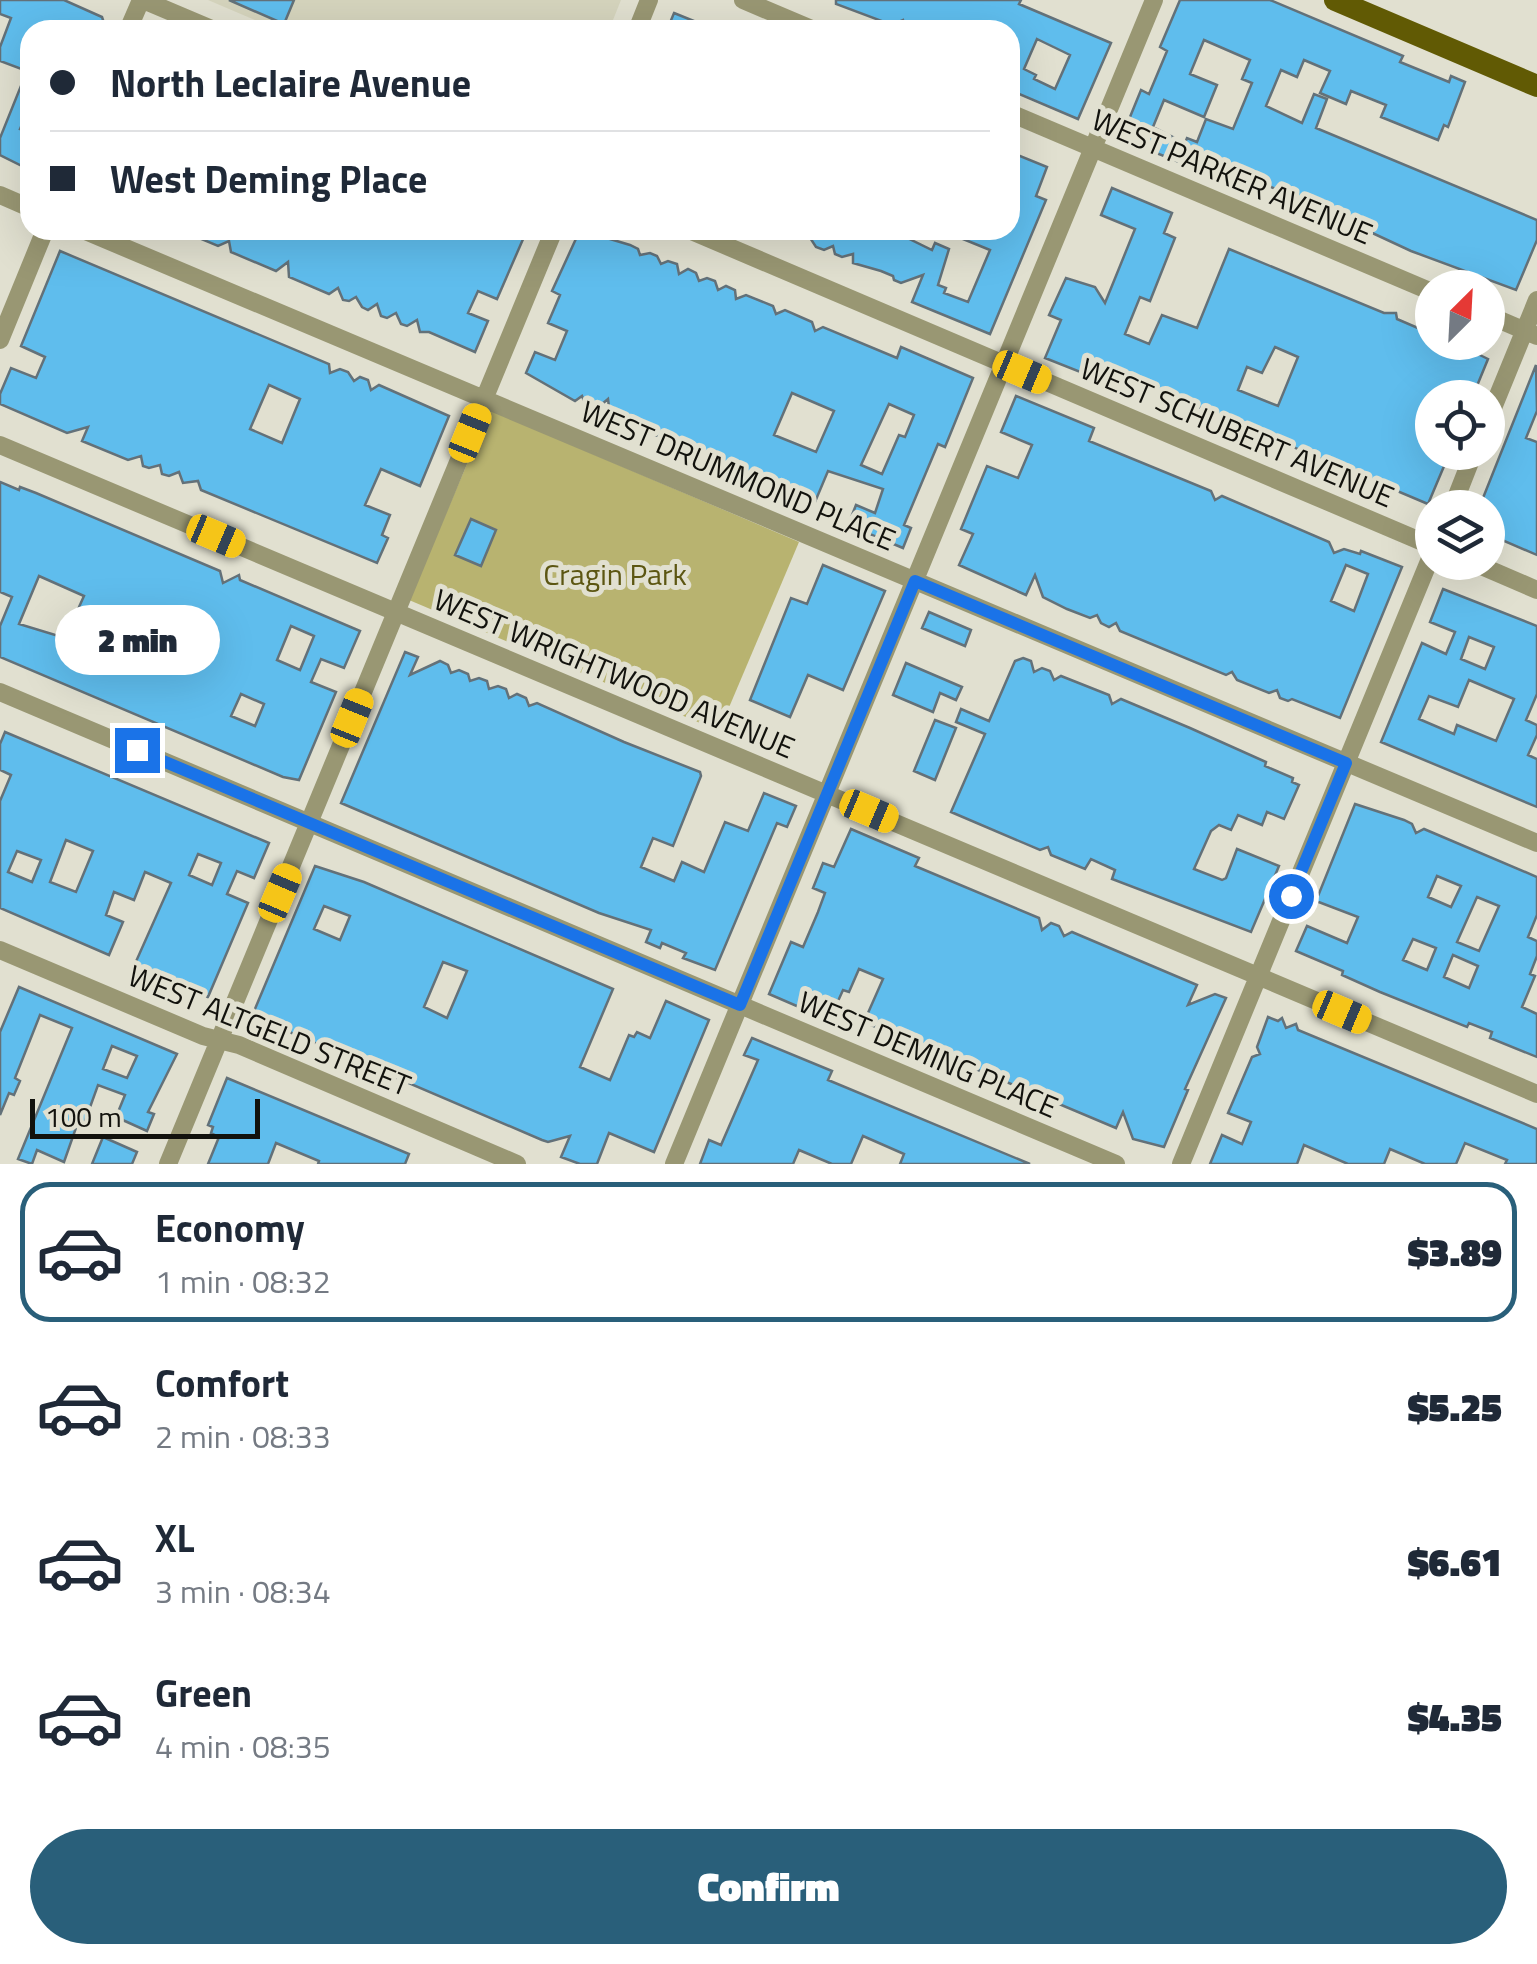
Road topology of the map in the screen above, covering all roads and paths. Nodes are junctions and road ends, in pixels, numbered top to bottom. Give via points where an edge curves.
1 (142, 0) edge
2 (744, 0) edge
3 (1154, 0) edge
4 (1335, 0) edge
5 (190, 20) edge
6 (791, 20) edge
7 (1537, 86) edge
8 (1020, 117) edge
9 (1093, 148) junction
10 (42, 240) edge
11 (107, 240) edge
12 (550, 240) edge
13 (713, 240) edge
14 (1415, 285) edge
15 (1537, 300) edge
16 (1505, 323) edge
17 (1531, 334) edge
18 (0, 340) edge
19 (1004, 364) junction
20 (1505, 386) edge
21 (484, 399) junction
22 (0, 445) edge
23 (1415, 539) edge
24 (1505, 576) edge
25 (1421, 580) edge
26 (915, 581) junction
27 (1537, 590) edge
28 (396, 612) junction
29 (0, 692) edge
30 (1346, 763) junction
31 (827, 794) junction
32 (309, 822) junction
33 (1537, 844) edge
34 (1, 953) edge
35 (1258, 976) junction
36 (740, 1005) junction
37 (218, 1040) junction
38 (1537, 1094) edge
39 (168, 1164) edge
40 (517, 1164) edge
41 (674, 1164) edge
42 (1116, 1164) edge
43 (1181, 1164) edge

1 - 5 street
2 - 6 street
3 - 9 street
4 - 7 main road
8 - 9 street, WEST PARKER AVENUE
9 - 14 street, WEST PARKER AVENUE
9 - 19 street
10 - 18 street
11 - 21 street, WEST DRUMMOND PLACE
12 - 21 street
13 - 19 street, WEST SCHUBERT AVENUE
15 - 17 street
16 - 17 street
17 - 20 street
19 - 23 street, WEST SCHUBERT AVENUE
19 - 26 street
21 - 26 street, WEST DRUMMOND PLACE
21 - 28 street
22 - 28 street, WEST WRIGHTWOOD AVENUE
24 - 27 street
25 - 30 street
26 - 30 street, WEST DRUMMOND PLACE
26 - 31 street
28 - 31 street, WEST WRIGHTWOOD AVENUE
28 - 32 street
29 - 32 street, WEST DEMING PLACE
30 - 33 street, WEST DRUMMOND PLACE
30 - 35 street
31 - 35 street, WEST WRIGHTWOOD AVENUE
31 - 36 street
32 - 36 street, WEST DEMING PLACE
32 - 37 street
34 - 37 street, WEST ALTGELD STREET
35 - 38 street, WEST WRIGHTWOOD AVENUE
35 - 43 street
36 - 41 street
36 - 42 street, WEST DEMING PLACE
37 - 39 street
37 - 40 street, WEST ALTGELD STREET

